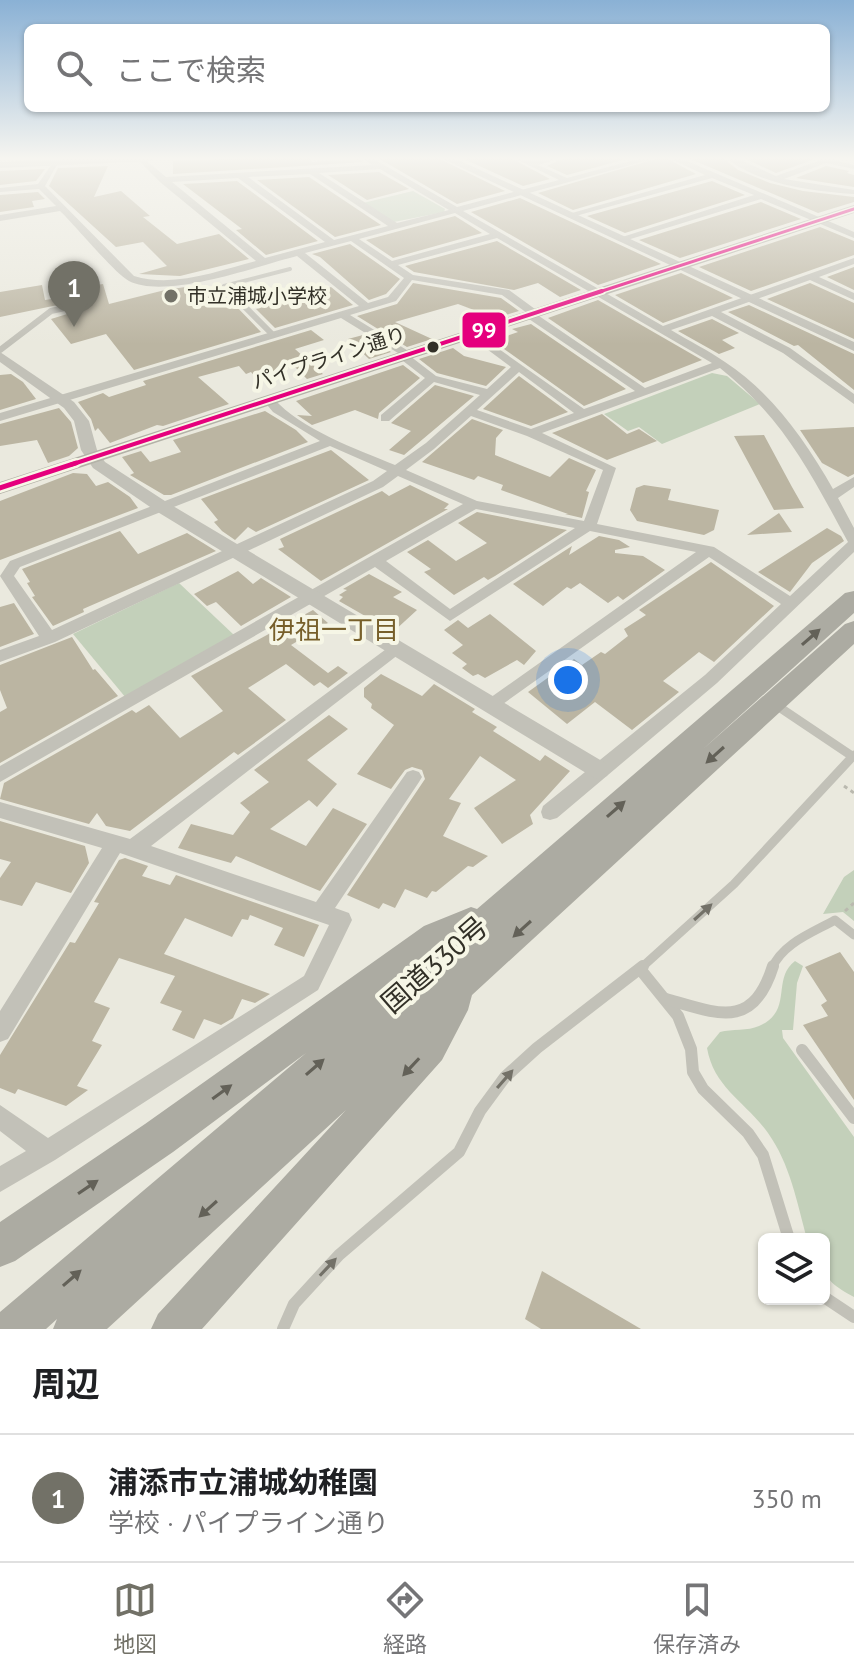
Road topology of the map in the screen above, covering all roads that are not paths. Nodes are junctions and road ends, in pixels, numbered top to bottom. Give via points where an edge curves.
1 (72, 220) edge
2 (212, 220) edge
3 (301, 220) edge
4 (386, 220) edge
5 (417, 220) edge
6 (471, 220) edge
7 (580, 220) edge
8 (683, 220) edge
9 (819, 220) joint
10 (395, 226) junction
11 (496, 235) junction
12 (854, 235) edge
13 (352, 238) junction
14 (621, 239) junction
15 (332, 243) junction
16 (298, 252) junction
17 (262, 261) junction
18 (854, 261) edge
19 (391, 264) junction
20 (679, 266) junction
21 (290, 269) dead end
22 (410, 277) junction
23 (814, 278) junction
24 (596, 293) junction
25 (854, 297) edge
26 (750, 298) junction
27 (74, 306) dead end
28 (365, 306) junction
29 (712, 312) junction
30 (342, 314) junction
31 (532, 314) junction
32 (662, 330) junction
33 (472, 333) junction
34 (273, 335) junction
35 (853, 346) edge
36 (0, 350) edge
37 (404, 355) junction
38 (0, 356) edge
39 (721, 364) junction
40 (519, 366) junction
41 (7, 367) edge
42 (432, 378) junction
43 (644, 392) junction
44 (488, 393) junction
45 (60, 399) junction
46 (269, 400) junction
47 (854, 400) edge
48 (468, 411) junction
49 (583, 414) junction
50 (0, 417) edge
51 (385, 418) dead end
52 (531, 433) junction
53 (330, 442) junction
54 (94, 456) junction
55 (396, 472) junction
56 (854, 481) edge
57 (0, 488) edge
58 (830, 497) junction
59 (474, 504) junction
60 (162, 507) junction
61 (590, 525) junction
62 (854, 542) edge
63 (234, 549) junction
64 (709, 550) junction
65 (378, 562) junction
66 (312, 595) junction
67 (854, 599) edge
68 (791, 604) junction
69 (854, 630) edge
70 (49, 638) junction
71 (397, 647) junction
72 (0, 656) edge
73 (773, 703) junction
74 (493, 705) junction
75 (853, 756) edge
76 (599, 770) junction
77 (0, 775) edge
78 (413, 777) dead end
79 (0, 810) edge
80 (550, 812) dead end
81 (124, 846) junction
82 (321, 912) junction
83 (485, 919) junction
84 (854, 935) edge
85 (640, 969) junction
86 (468, 978) junction
87 (665, 999) junction
88 (0, 1031) edge
89 (802, 1050) dead end
90 (0, 1117) edge
91 (854, 1118) edge
92 (47, 1152) junction
93 (0, 1180) edge
94 (787, 1233) edge
95 (0, 1246) edge
96 (830, 1301) edge
97 (854, 1317) edge
98 (13, 1329) edge
99 (75, 1329) edge
100 (173, 1329) edge
101 (283, 1329) edge

1 - 17 street via 131,278 144,283 181,283
2 - 17 street
3 - 15 street
4 - 10 street
5 - 10 street
6 - 11 street
7 - 14 street
8 - 14 street
9 - 12 street
9 - 20 main road, パイプライン通り
10 - 13 street
11 - 19 street
11 - 24 street
13 - 15 street
13 - 19 street
14 - 20 street
15 - 16 street
16 - 17 street
16 - 28 street
18 - 23 street
19 - 22 street
20 - 24 main road, パイプライン通り
20 - 26 street
21 - 34 lane via 224,286
22 - 28 street via 392,299
22 - 31 street via 505,292
23 - 25 street
23 - 26 street
24 - 31 main road, パイプライン通り
24 - 32 street
26 - 29 street
26 - 35 street
27 - 36 lane via 51,311
28 - 30 street
29 - 32 street
29 - 47 street via 818,368
30 - 34 street
30 - 37 street
31 - 33 main road, パイプライン通り
31 - 43 street
32 - 39 street
33 - 37 main road, パイプライン通り
33 - 40 street
34 - 45 street
37 - 42 street
37 - 46 main road, パイプライン通り
38 - 41 street
39 - 43 street
39 - 58 street via 768,401 811,460
40 - 44 street
40 - 49 street
41 - 45 street
42 - 44 street
42 - 51 street
43 - 49 street
44 - 48 street
45 - 50 street
45 - 54 street via 76,412
46 - 53 street
46 - 54 main road, パイプライン通り
48 - 52 street
48 - 55 street
49 - 52 street
52 - 61 street via 610,468
53 - 55 street
53 - 60 street
54 - 57 main road, パイプライン通り
54 - 60 street via 99,465
55 - 59 street
55 - 63 street
56 - 58 street
58 - 62 street
59 - 61 street
59 - 65 street
60 - 63 street
60 - 70 street via 9,569 7,576
61 - 64 street
61 - 65 street via 450,616
62 - 68 street
63 - 66 street
63 - 70 street
64 - 68 street
64 - 74 street
65 - 66 street
66 - 71 street
66 - 77 street
83 -> 67 highway, 国道330号
68 - 76 street via 711,679
69 - 73 highway, 国道330号
70 - 72 street
71 - 74 street
71 - 81 street
73 - 75 lane
73 -> 86 highway, 国道330号
74 - 76 street
85 -> 75 lane via 734,884
76 - 80 street
78 - 82 street
79 - 81 street
81 - 82 street
81 - 88 street
82 - 92 street via 342,920 311,983
95 -> 83 highway via 436,937
98 -> 83 highway, 国道330号
84 - 87 lane via 835,920 786,949 774,964 767,989 751,1008 724,1014
85 - 87 lane
101 -> 85 lane via 294,1304 339,1255 459,1152 505,1077
86 -> 99 highway, 国道330号
86 -> 100 highway via 429,1047
87 - 94 lane via 678,1016 703,1089 763,1155
89 - 91 lane
90 - 92 street
92 - 93 street
96 - 97 lane

